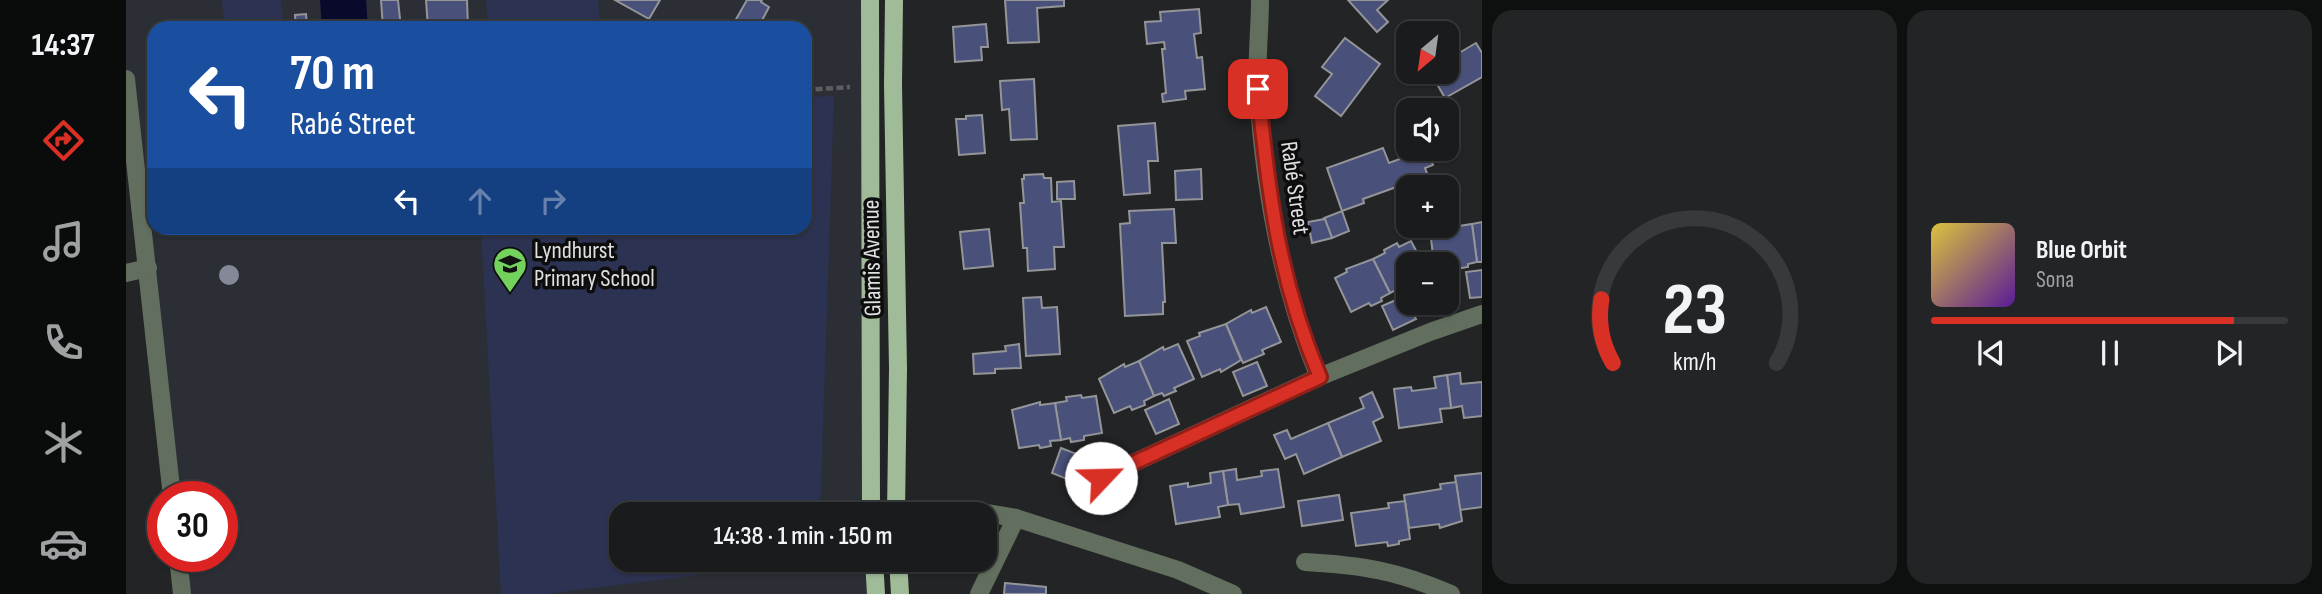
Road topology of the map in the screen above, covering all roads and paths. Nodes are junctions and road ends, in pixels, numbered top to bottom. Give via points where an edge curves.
1 (870, 0) edge
2 (894, 0) edge
3 (1260, 0) edge
4 (126, 79) edge
5 (869, 86) junction
6 (812, 90) edge
7 (148, 268) junction
8 (126, 273) edge
9 (1482, 314) edge
10 (1320, 377) junction
11 (1101, 478) dead end
12 (170, 481) edge
13 (871, 502) edge
14 (896, 502) edge
15 (997, 515) edge
16 (1016, 518) junction
17 (1305, 562) dead end
18 (180, 572) edge
19 (875, 572) edge
20 (899, 572) edge
21 (182, 594) edge
22 (876, 594) edge
23 (900, 594) edge
24 (979, 594) edge
25 (1233, 594) edge
26 (1451, 594) edge

1 - 5 main road, Glamis Avenue
2 - 14 main road, Glamis Avenue
3 - 10 street, Rabé Street via 1258,89 1279,255
4 - 7 street
5 - 6 path
5 - 13 main road, Glamis Avenue
7 - 8 street
7 - 12 street
9 - 10 street
10 - 11 street
15 - 16 street
16 - 24 street
16 - 25 street via 1178,570
17 - 26 street via 1387,571
18 - 21 street
19 - 22 main road
20 - 23 main road

